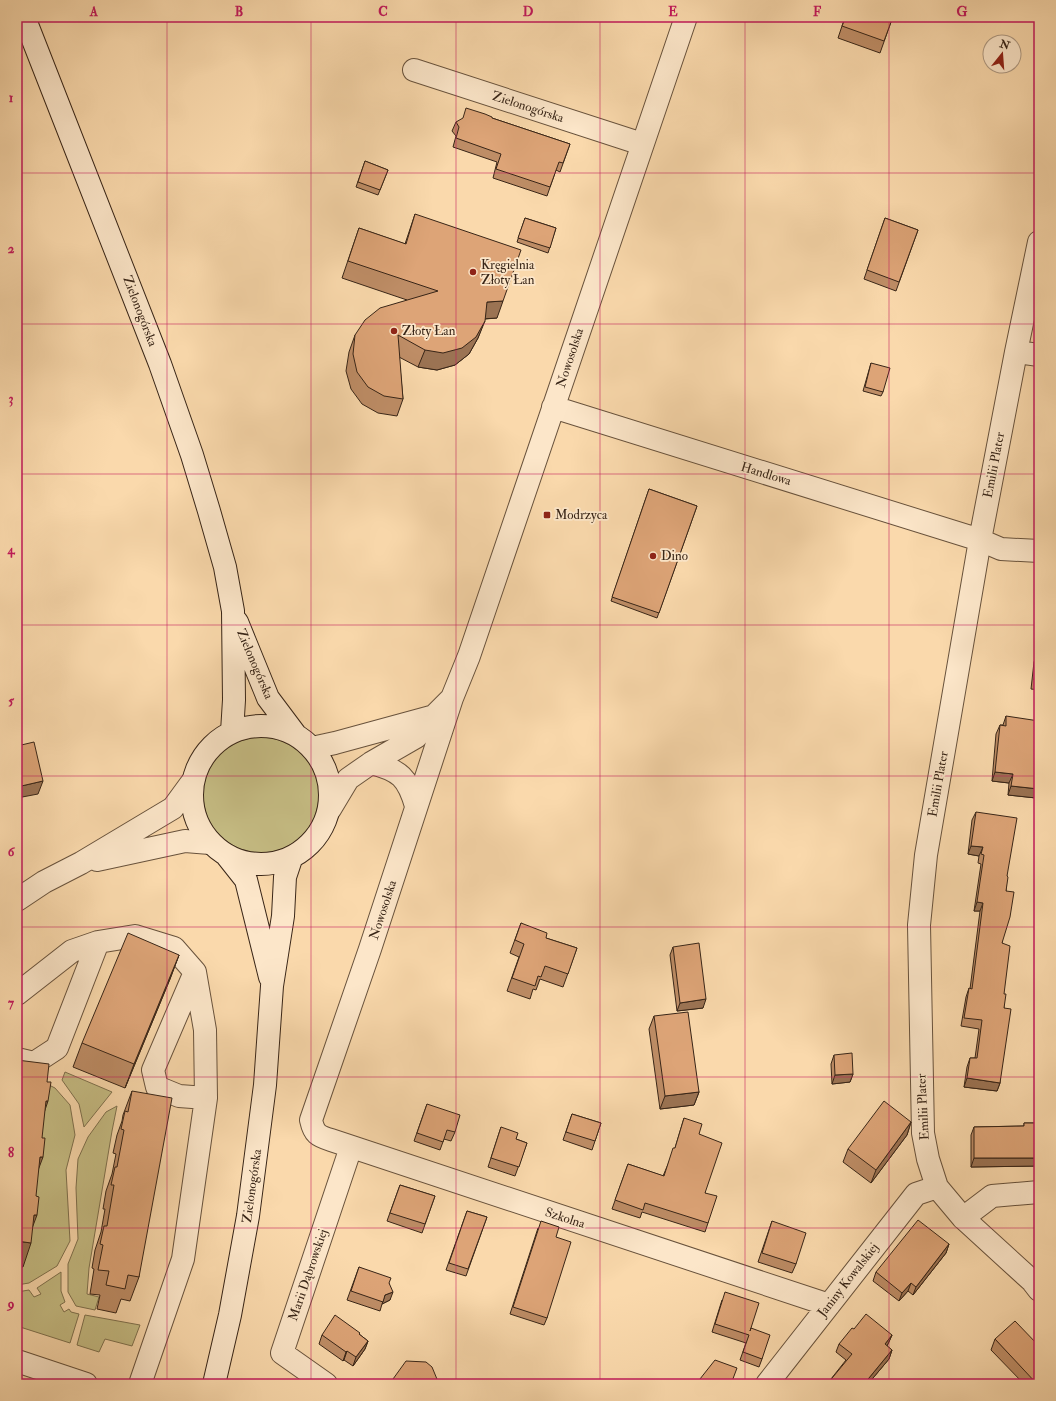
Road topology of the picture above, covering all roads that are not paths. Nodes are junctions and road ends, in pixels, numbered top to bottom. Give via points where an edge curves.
1 (24, 17) edge
2 (686, 17) edge
3 (414, 70) dead end
4 (642, 144) junction
5 (1039, 242) edge
6 (1016, 352) junction
7 (1039, 355) edge
8 (553, 407) junction
9 (980, 540) junction
10 (1039, 551) edge
11 (233, 611) junction
12 (452, 698) junction
13 (434, 716) junction
14 (232, 732) junction
15 (295, 734) junction
16 (312, 748) junction
17 (371, 763) junction
18 (192, 782) junction
19 (416, 806) junction
20 (330, 809) junction
21 (210, 843) junction
22 (227, 856) junction
23 (290, 859) junction
24 (81, 863) junction
25 (17, 900) edge
26 (98, 942) junction
27 (196, 972) junction
28 (272, 986) junction
29 (17, 994) edge
30 (17, 1059) edge
31 (206, 1098) junction
32 (311, 1120) joint
33 (351, 1147) junction
34 (937, 1187) junction
35 (1039, 1192) edge
36 (963, 1218) junction
37 (1039, 1290) edge
38 (829, 1305) junction
39 (17, 1361) edge
40 (86, 1384) edge
41 (140, 1384) edge
42 (214, 1384) edge
43 (326, 1384) edge
44 (767, 1384) edge

1 - 11 street, Zielonogórska via 154,349 192,455 225,567
2 - 4 street, Nowosolska
3 - 4 street, Zielonogórska
4 - 8 street, Nowosolska
5 - 6 street, Emilii Plater
6 - 7 street
6 - 9 street, Emilii Plater
8 - 9 street, Handlowa
8 - 12 street, Nowosolska
9 - 10 street, Handlowa via 1001,549
9 - 34 street, Emilii Plater via 926,855 919,925 923,1133
11 - 14 street, Zielonogórska
11 - 15 street, Zielonogórska via 268,698
12 - 13 street, Nowosolska
12 - 19 street, Nowosolska
13 - 16 street, Nowosolska
13 - 17 street, Nowosolska via 416,737
14 - 15 street via 253,726 274,727
14 - 18 street via 213,744 200,762
15 - 16 street
16 - 20 street via 324,766 330,787
17 - 19 street via 389,767 402,776 412,789
17 - 20 street, Nowosolska via 348,779
18 - 21 street via 192,804 198,825
18 - 24 street via 173,808
19 - 32 street, Nowosolska via 370,950
20 - 23 street via 322,830 309,846
21 - 22 street
21 - 24 street via 185,841
22 - 23 street via 248,864 270,865
22 - 28 street, Zielonogórska via 246,880
23 - 28 street, Zielonogórska via 285,877 283,916
24 - 25 street via 44,882
26 - 27 street via 135,936 174,948
26 - 29 street via 72,951
26 - 30 street via 57,1048 34,1063
27 - 31 street via 205,1030
27 - 31 street via 154,1070 157,1087 179,1096
28 - 42 street, Zielonogórska via 265,1085 248,1216
31 - 41 street via 183,1259
32 - 33 street, Szkolna via 313,1130 321,1137
33 - 38 street, Szkolna
33 - 43 street, Marii Dąbrowskiej via 282,1353
34 - 36 street, Emilii Plater
34 - 38 street, Janiny Kowalskiej via 916,1194
35 - 36 street via 992,1196
36 - 37 street, Emilii Plater
38 - 44 street, Janiny Kowalskiej
39 - 40 street

